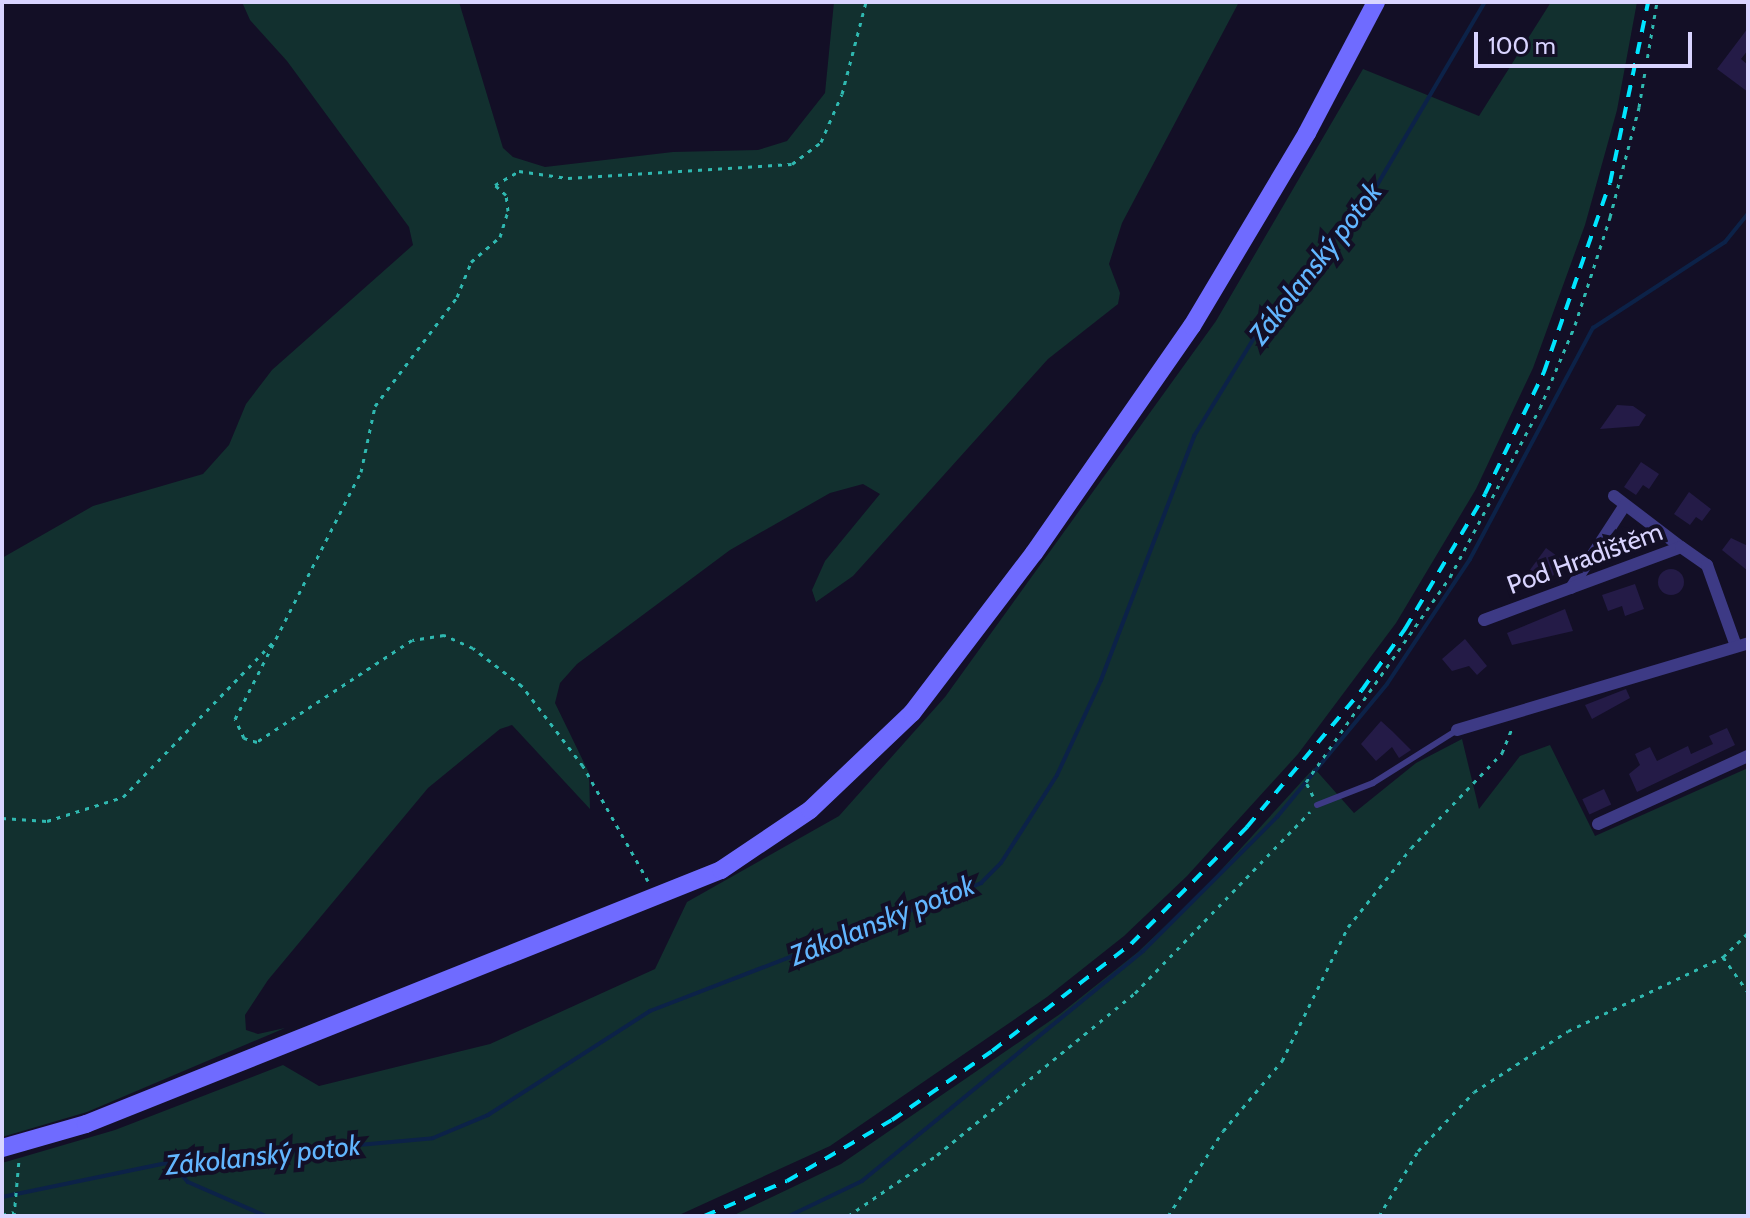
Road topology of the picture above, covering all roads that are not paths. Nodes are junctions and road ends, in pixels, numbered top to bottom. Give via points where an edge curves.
1 (1376, 2) edge
2 (1614, 496) dead end
3 (1625, 505) junction
4 (1681, 547) junction
5 (1571, 588) junction
6 (1484, 620) dead end
7 (1742, 644) edge
8 (1457, 730) joint
9 (1748, 756) edge
10 (1317, 805) road end
11 (1598, 824) dead end
12 (10, 1147) edge

1 - 12 main road via 1307,133 1192,326 1034,553 912,713 866,761 766,844 721,870 86,1124
2 - 3 street
3 - 4 street
3 - 5 street
4 - 5 street, Pod Hradištěm
4 - 7 street, Pod Hradištěm via 1707,565
5 - 6 street, Pod Hradištěm
7 - 8 street, Pod Hradištěm
8 - 10 lane via 1373,783
9 - 11 street

